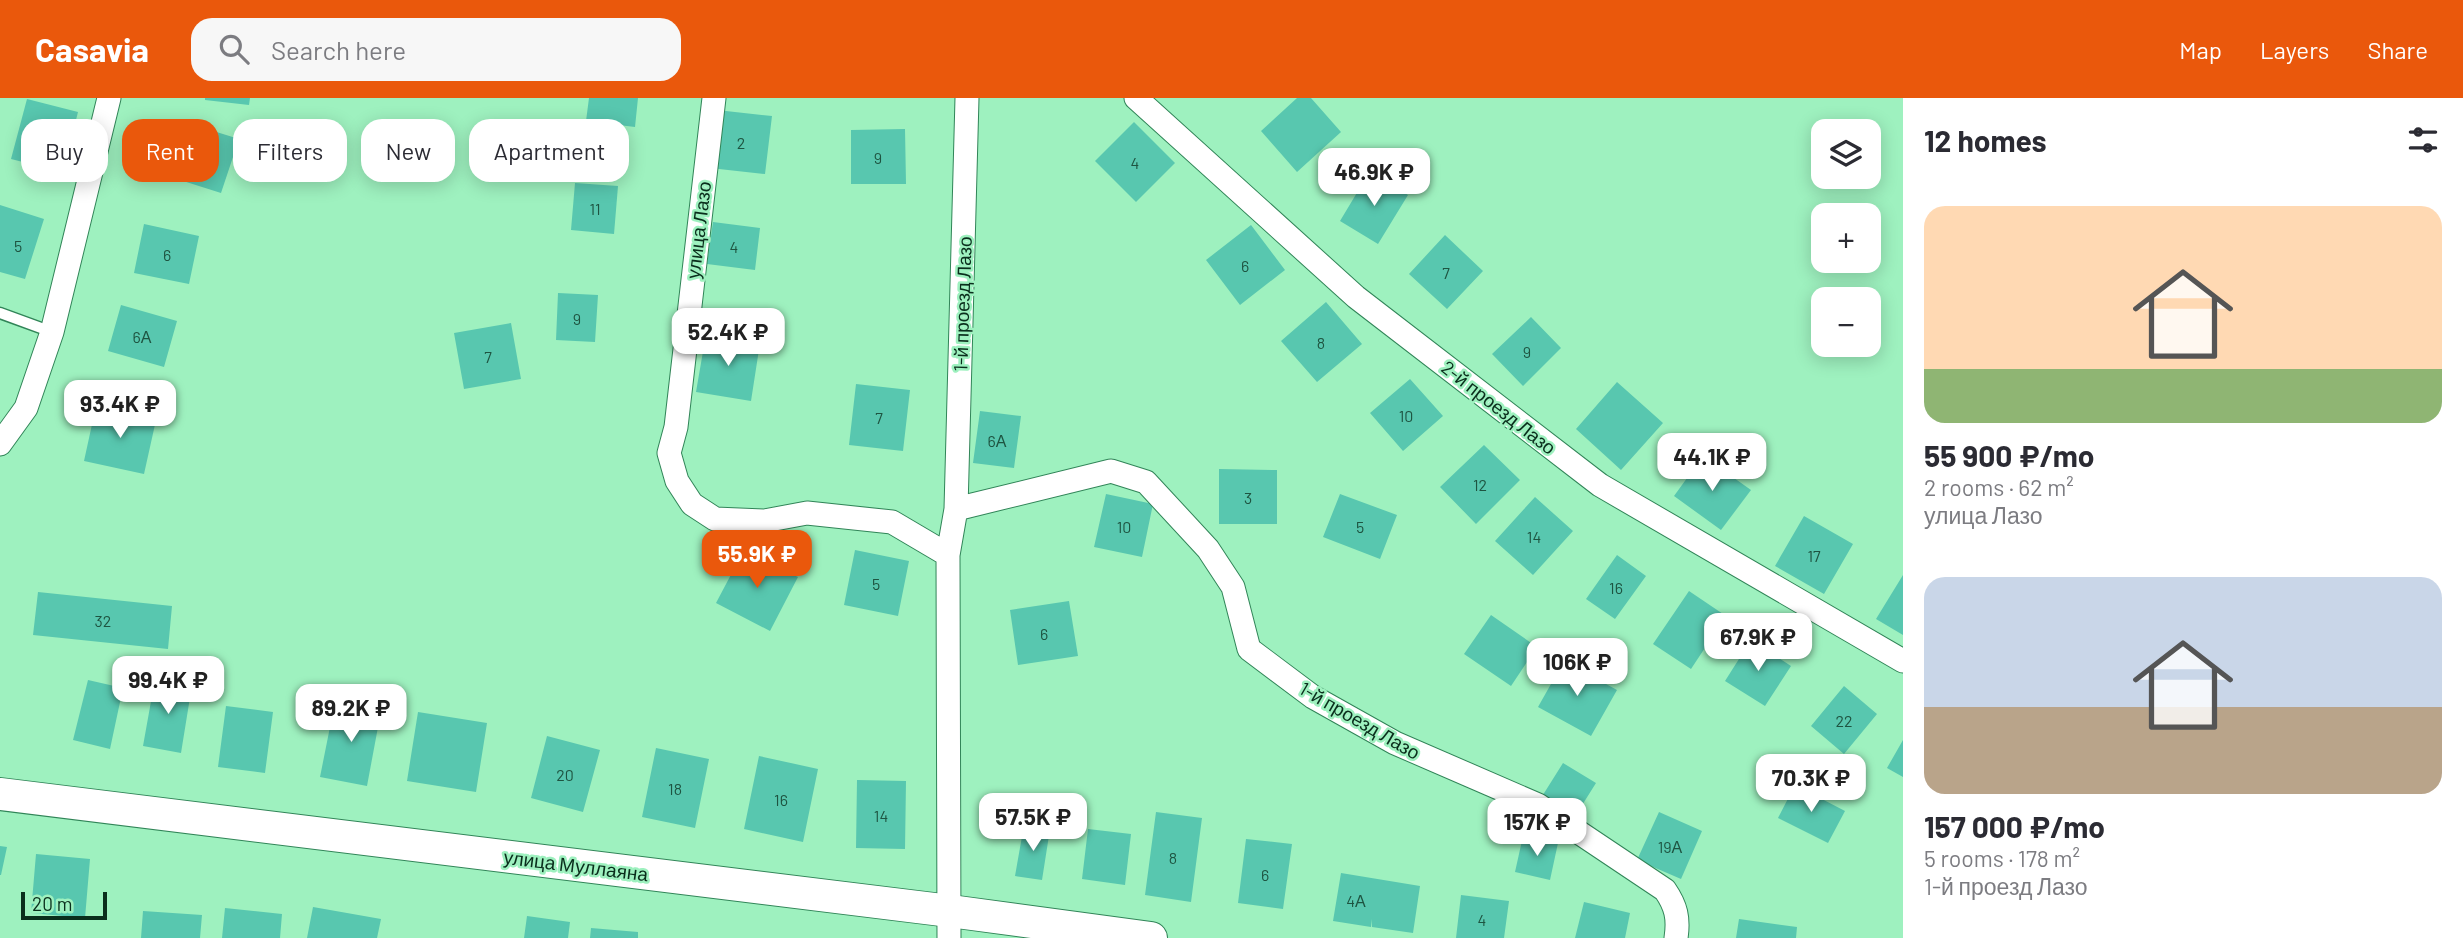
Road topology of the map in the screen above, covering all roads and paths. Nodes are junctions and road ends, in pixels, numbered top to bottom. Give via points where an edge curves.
1 (109, 98) edge
2 (713, 98) edge
3 (968, 98) edge
4 (1136, 98) edge
5 (0, 313) edge
6 (52, 332) junction
7 (0, 444) edge
8 (956, 509) junction
9 (948, 555) junction
10 (1903, 661) edge
11 (0, 794) edge
12 (950, 924) edge
13 (1151, 938) edge
14 (1676, 938) edge

1 - 6 street
2 - 9 street, улица Лазо via 676,427 669,453 677,481 692,504 715,519 764,521 807,513 892,523
3 - 8 street, 1-й проезд Лазо
4 - 10 street, 2-й проезд Лазо via 1356,297 1600,485
5 - 6 lane
6 - 7 street via 26,408
8 - 9 street, 1-й проезд Лазо
8 - 14 street, 1-й проезд Лазо via 1111,471 1146,482 1208,549 1233,587 1249,649 1313,697 1395,743 1538,805 1665,890 1679,920
9 - 12 street, 1-й проезд Лазо
11 - 12 main road, улица Муллаяна
12 - 13 main road, улица Муллаяна

